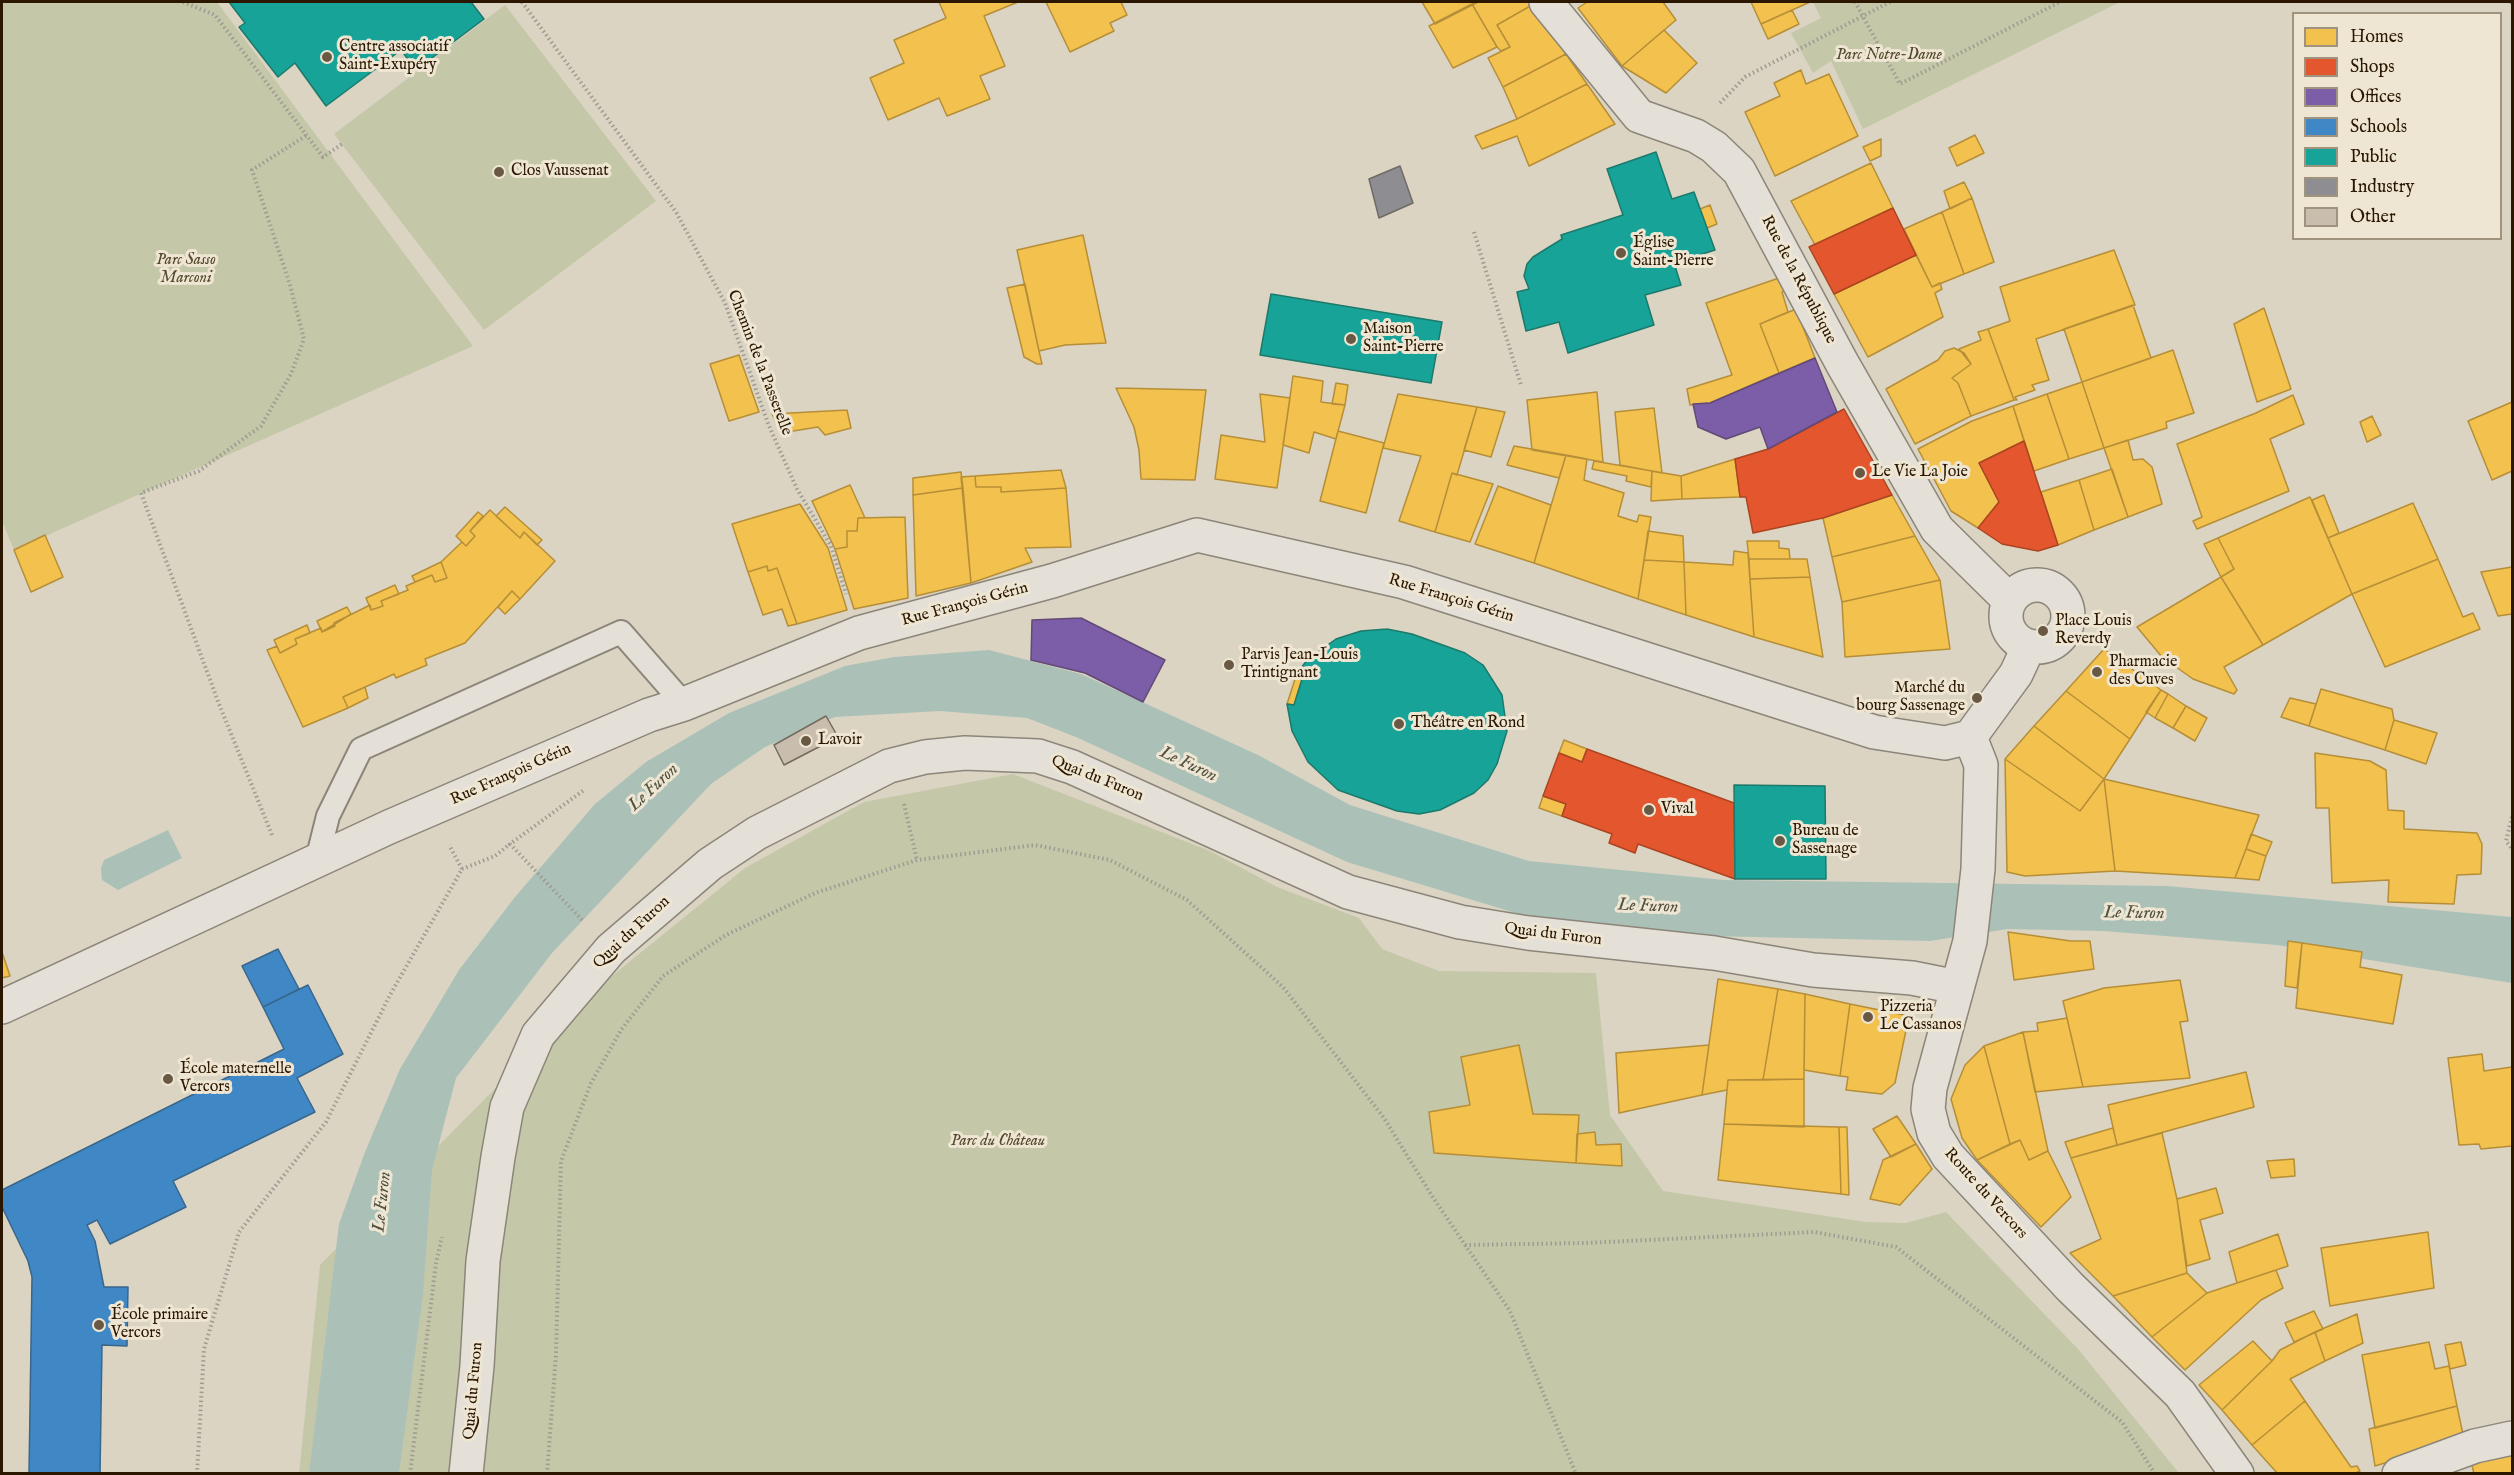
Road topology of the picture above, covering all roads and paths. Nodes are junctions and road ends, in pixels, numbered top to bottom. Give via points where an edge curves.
1 (183, 2) edge
2 (522, 2) edge
3 (1546, 2) edge
4 (1855, 2) edge
5 (1890, 2) edge
6 (2060, 2) edge
7 (1862, 16) junction
8 (307, 135) junction
9 (1696, 136) junction
10 (342, 144) dead end
11 (1474, 232) dead end
12 (1521, 385) dead end
13 (2009, 600) junction
14 (859, 633) junction
15 (2029, 646) junction
16 (684, 704) junction
17 (1970, 737) junction
18 (590, 786) dead end
19 (903, 804) dead end
20 (430, 810) junction
21 (2512, 818) edge
22 (510, 844) junction
23 (2512, 849) edge
24 (917, 860) junction
25 (302, 868) junction
26 (462, 869) junction
27 (590, 929) dead end
28 (1957, 987) junction
29 (2, 1006) edge
30 (1465, 1245) junction
31 (2512, 1438) edge
32 (197, 1473) edge
33 (466, 1473) edge
34 (547, 1473) edge
35 (1576, 1473) edge
36 (2155, 1473) edge
37 (2237, 1473) edge
38 (2399, 1473) edge

1 - 8 path via 215,15
2 - 14 path, Chemin de la Passerelle via 676,212 725,303 769,426 797,489 831,546
3 - 9 street, Rue de la République via 1639,116
4 - 7 path
5 - 7 path
6 - 7 path via 1900,84
7 - 9 path via 1745,77 1712,111
8 - 10 path via 323,157
8 - 25 path via 252,170 304,339 291,374 261,426 199,471 141,493 219,704
9 - 13 street, Rue de la République via 1739,171 1937,529
11 - 12 path
13 - 15 street via 2008,628
13 - 15 street via 2015,592 2032,585 2050,587 2064,599 2068,617 2062,635 2047,646
14 - 16 street, Rue François Gérin
14 - 17 street, Rue François Gérin via 1052,581 1197,535 1404,582 1874,732 1946,743
15 - 17 street via 2016,674
16 - 20 street, Rue François Gérin via 649,715
16 - 25 lane via 621,632 361,749
17 - 28 street, Route du Vercors via 1981,765 1978,869 1970,941
18 - 22 path
19 - 24 path
20 - 25 street, Rue François Gérin
20 - 26 path
21 - 23 path via 2506,841
22 - 26 path via 495,856
22 - 27 path
24 - 30 path via 1035,845 1110,860 1187,900 1283,987 1384,1118
24 - 34 path via 815,893 726,935 663,976 621,1030 591,1083 561,1161 556,1353
25 - 29 street, Rue François Gérin
26 - 32 path via 390,995 326,1122 239,1232 204,1349
28 - 33 street, Quai du Furon via 1912,978 1813,970 1714,953 1460,922 1348,892 1072,766 1038,756 964,753 889,766 757,833 710,864 611,949 538,1035 507,1107 498,1157 483,1261
28 - 37 street, Route du Vercors via 1930,1088 1934,1133 1948,1155 2062,1279 2180,1394
30 - 35 path via 1510,1311
30 - 36 path via 1814,1232 1896,1247 2122,1422
31 - 38 street via 2475,1446

